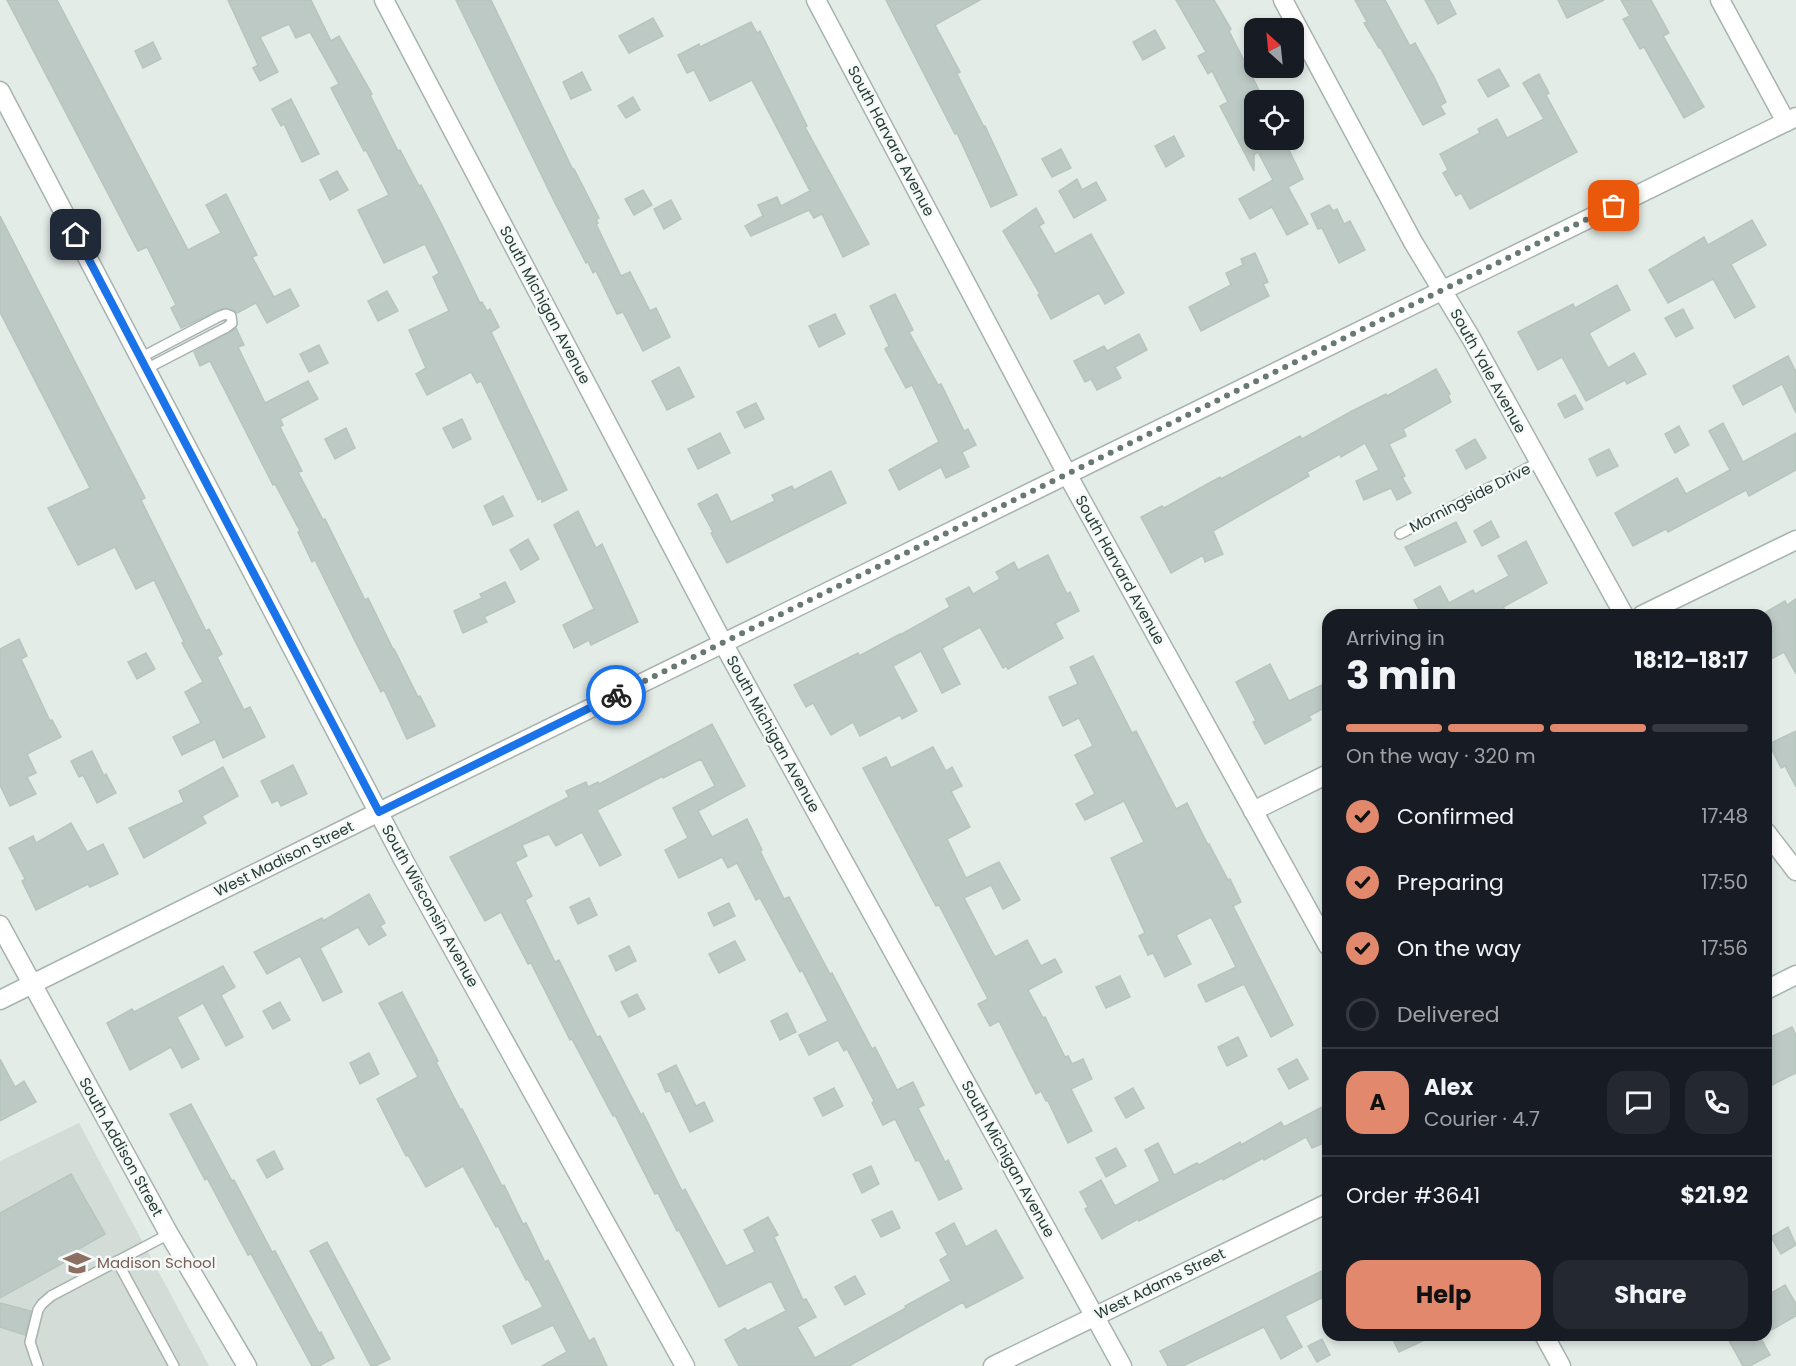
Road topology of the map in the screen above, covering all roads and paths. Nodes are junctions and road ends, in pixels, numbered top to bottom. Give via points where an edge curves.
1 (384, 0) edge
2 (816, 0) edge
3 (1283, 0) edge
4 (1720, 0) edge
5 (0, 91) edge
6 (1791, 119) edge
7 (1442, 290) junction
8 (143, 364) junction
9 (1539, 462) junction
10 (1067, 474) junction
11 (1400, 534) dead end
12 (1796, 540) edge
13 (1621, 609) edge
14 (1654, 609) edge
15 (723, 643) junction
16 (1322, 777) edge
17 (1253, 811) junction
18 (379, 812) junction
19 (1772, 840) edge
20 (1796, 871) edge
21 (0, 926) edge
22 (1322, 935) edge
23 (1796, 975) edge
24 (31, 985) junction
25 (1772, 987) edge
26 (0, 1000) edge
27 (1322, 1206) edge
28 (169, 1234) junction
29 (117, 1261) junction
30 (1095, 1316) junction
31 (1547, 1341) edge
32 (38, 1366) edge
33 (174, 1366) edge
34 (246, 1366) edge
35 (685, 1366) edge
36 (993, 1366) edge
37 (1122, 1366) edge
38 (1561, 1366) edge

1 - 15 street, South Michigan Avenue
2 - 10 street, South Harvard Avenue
3 - 7 street, South Yale Avenue
4 - 6 street
5 - 8 street, South Wisconsin Avenue
6 - 7 street, West Madison Street
7 - 9 street, South Yale Avenue
7 - 10 street, West Madison Street
8 - 8 lane via 227,327 231,316 220,316
8 - 18 street, South Wisconsin Avenue
9 - 11 lane, Morningside Drive
9 - 13 street, South Yale Avenue
10 - 15 street, West Madison Street
10 - 17 street, South Harvard Avenue
12 - 14 street
15 - 18 street, West Madison Street
15 - 30 street, South Michigan Avenue
16 - 17 street
17 - 22 street, South Harvard Avenue
18 - 24 street, West Madison Street
18 - 35 street, South Wisconsin Avenue
19 - 20 street
21 - 24 street, South Addison Street
23 - 25 street
24 - 26 street, West Madison Street
24 - 28 street, South Addison Street
27 - 30 street, West Adams Street
28 - 29 lane
28 - 34 street, South Addison Street
29 - 32 lane via 42,1304 30,1342
29 - 33 lane
30 - 36 street, West Adams Street
30 - 37 street, South Michigan Avenue
31 - 38 street

